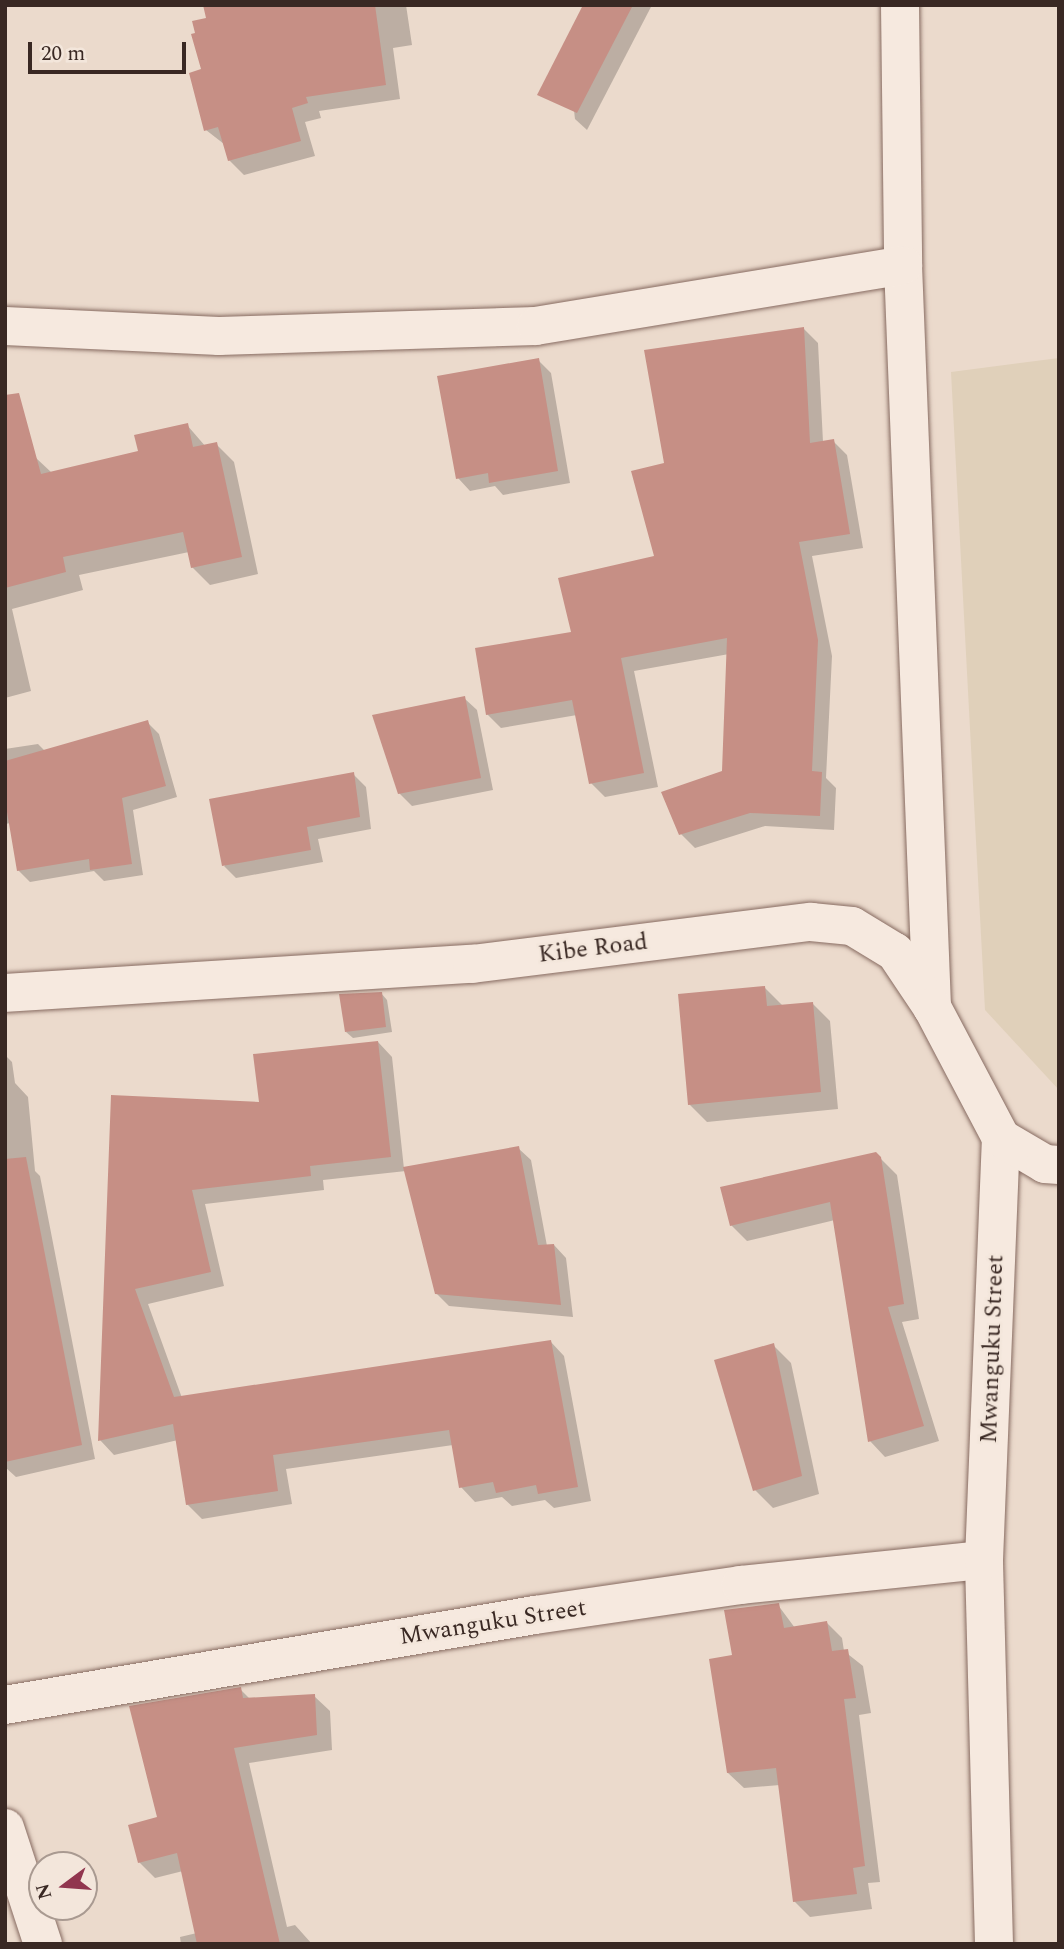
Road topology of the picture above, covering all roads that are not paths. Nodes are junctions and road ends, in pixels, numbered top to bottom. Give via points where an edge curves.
1 (900, 5) edge
2 (903, 265) junction
3 (5, 326) edge
4 (5, 993) edge
5 (932, 1007) junction
6 (1001, 1138) junction
7 (1059, 1165) edge
8 (984, 1560) junction
9 (5, 1705) edge
10 (5, 1828) edge
11 (43, 1944) edge
12 (994, 1944) edge

1 - 2 street
2 - 3 street via 536,326 219,336
2 - 5 street
4 - 5 street, Kibe Road via 472,964 811,922 852,926 895,952
5 - 6 street, Kibe Road
6 - 7 street via 1045,1164
6 - 8 street, Mwanguku Street
8 - 9 street, Mwanguku Street via 741,1585 576,1609
8 - 12 street, Mwanguku Street
10 - 11 street

